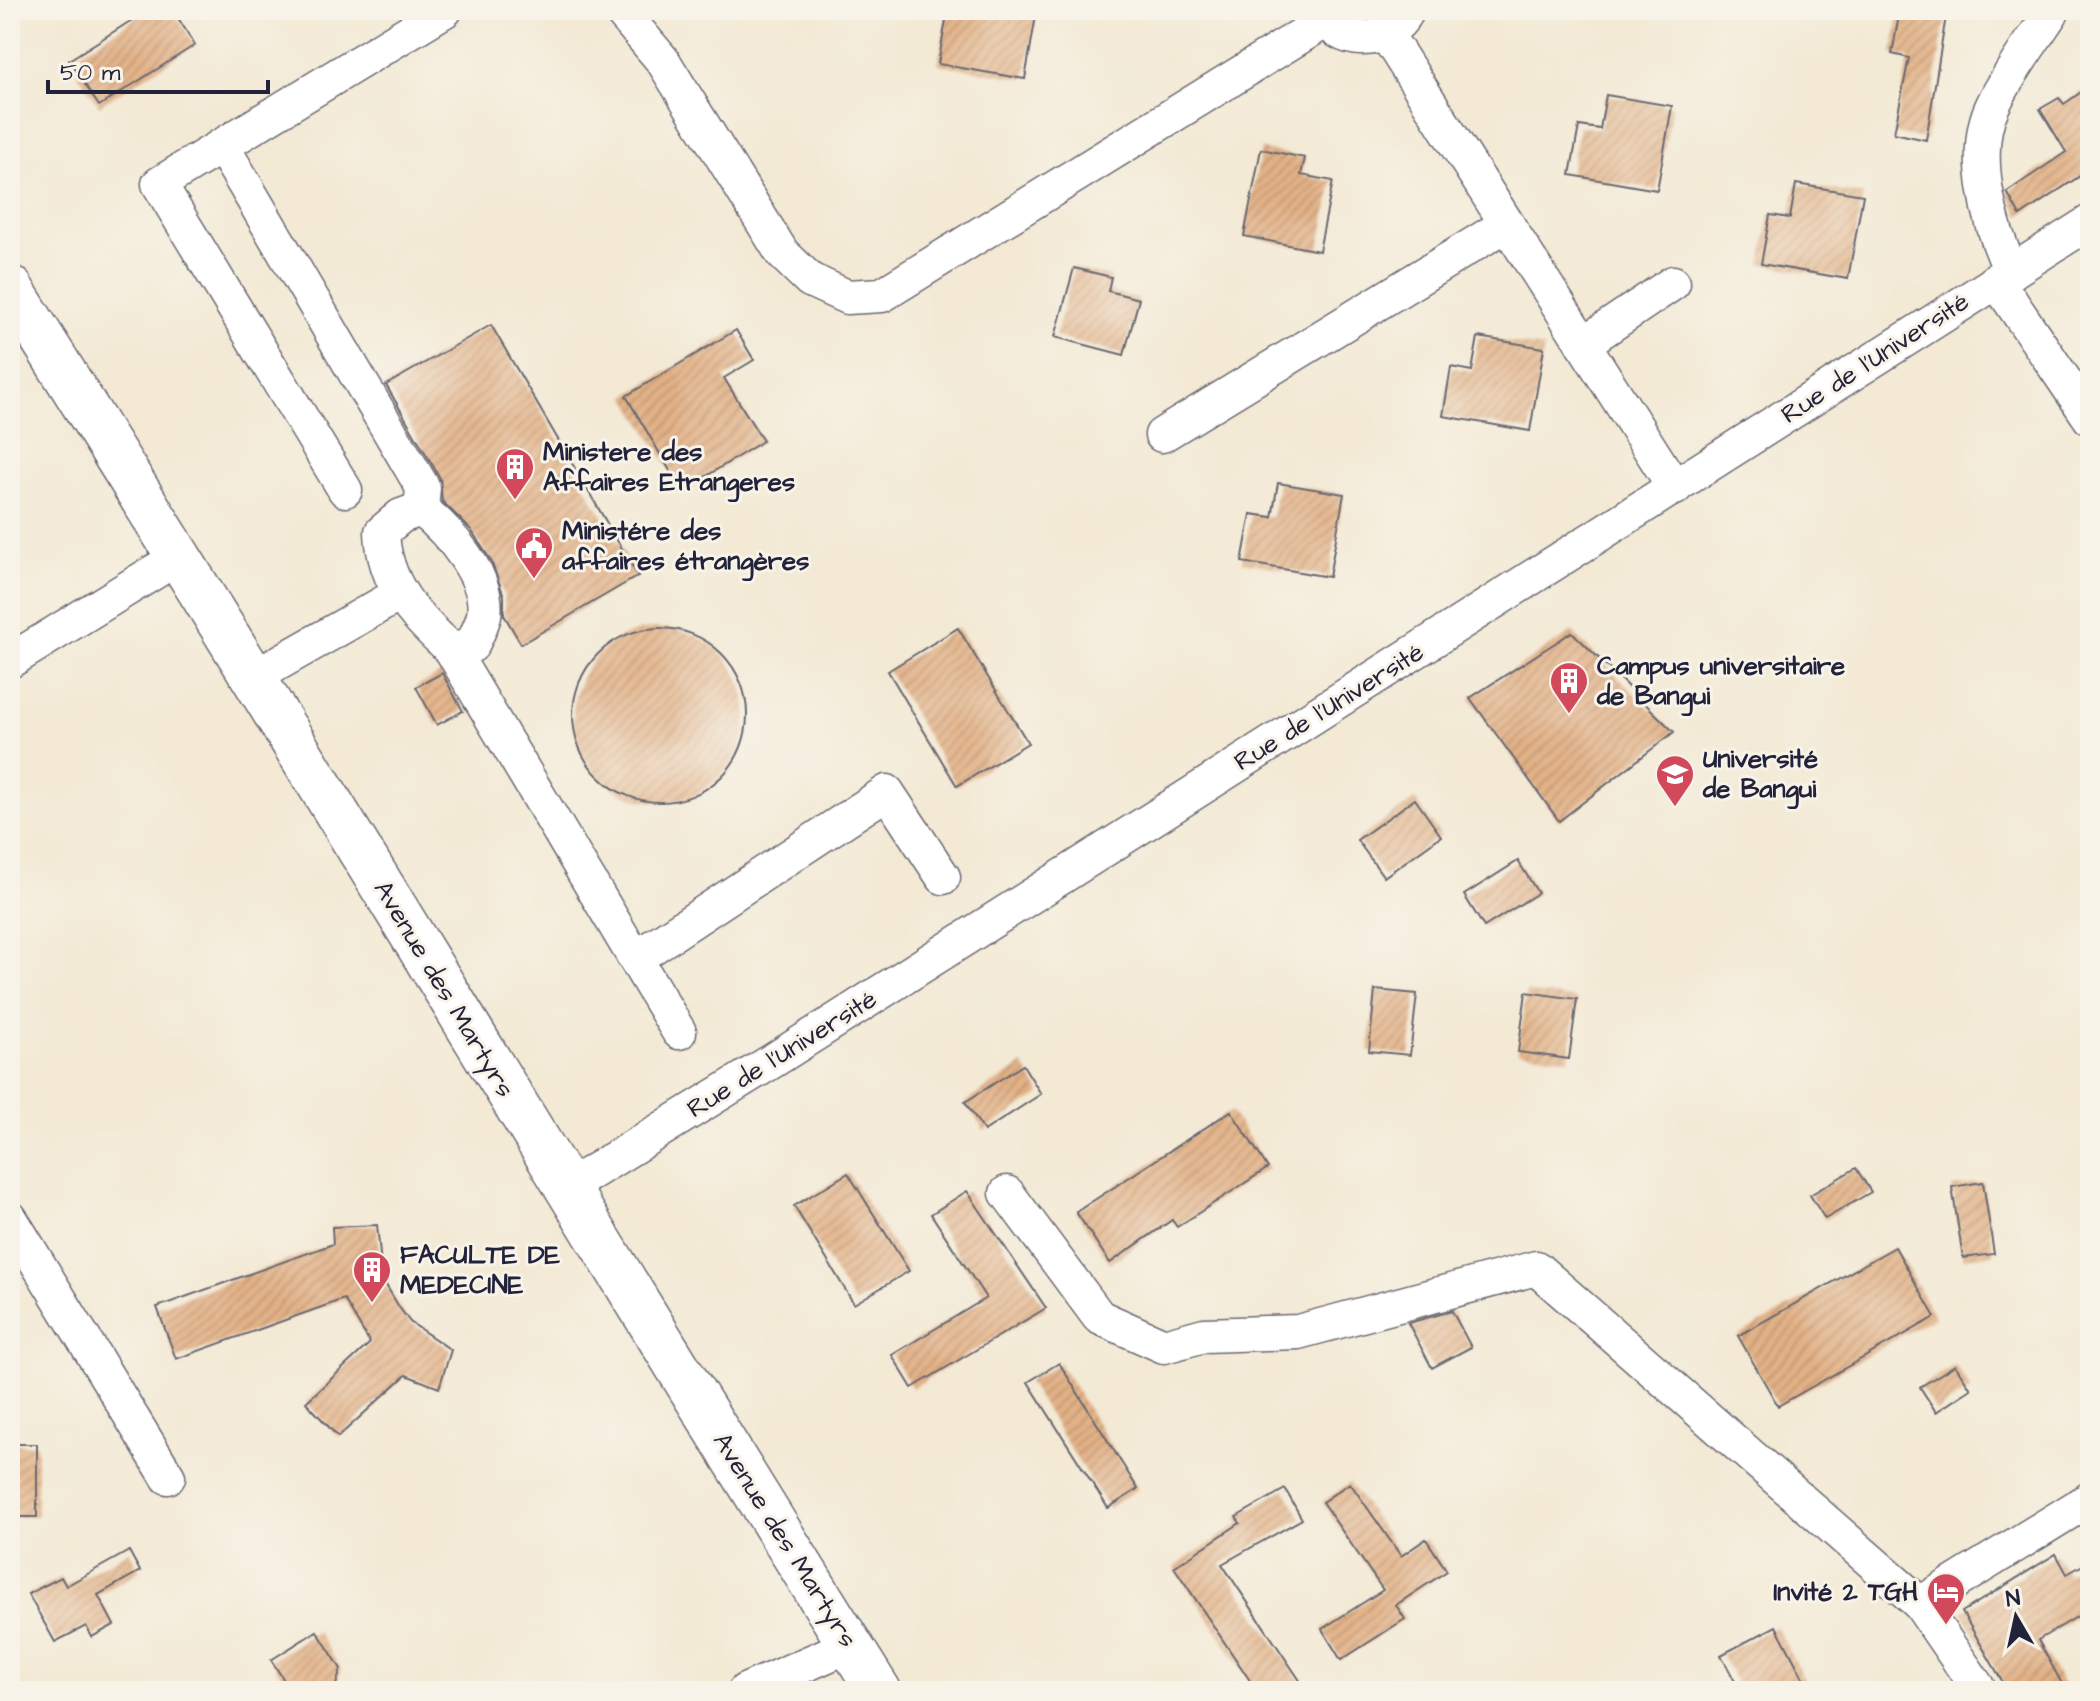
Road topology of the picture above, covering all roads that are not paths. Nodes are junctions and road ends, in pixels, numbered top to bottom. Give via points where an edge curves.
1 (445, 10) edge
2 (620, 10) edge
3 (2053, 10) edge
4 (1322, 16) edge
5 (1397, 22) edge
6 (222, 146) junction
7 (2090, 222) edge
8 (1507, 224) junction
9 (2004, 276) junction
10 (1673, 283) dead end
11 (10, 287) edge
12 (1583, 344) junction
13 (2090, 418) edge
14 (1162, 435) dead end
15 (1675, 488) junction
16 (345, 490) dead end
17 (421, 509) junction
18 (180, 556) junction
19 (398, 595) junction
20 (451, 649) junction
21 (10, 661) edge
22 (254, 677) junction
23 (943, 877) dead end
24 (636, 958) junction
25 (679, 1032) dead end
26 (565, 1189) junction
27 (1007, 1193) dead end
28 (10, 1218) edge
29 (168, 1477) dead end
30 (2090, 1499) edge
31 (1920, 1604) junction
32 (850, 1645) junction
33 (746, 1691) edge
34 (879, 1691) edge
35 (1980, 1691) edge

1 - 6 street
2 - 4 street via 663,61 782,253 810,280 847,297 882,295
3 - 9 street via 1992,107 1982,147
4 - 5 street via 1344,36 1367,40
5 - 8 street
6 - 16 street via 159,184
6 - 17 street via 423,488
7 - 9 street, Rue de l'Université
8 - 12 street
8 - 14 street
9 - 13 street
9 - 15 street, Rue de l'Université
10 - 12 street
11 - 18 main road, Avenue des Martyrs
12 - 15 street
15 - 26 street, Rue de l'Université
17 - 19 street via 401,516 382,532 382,549
17 - 20 street via 440,524 482,586 484,615 472,645
18 - 21 street
18 - 22 main road, Avenue des Martyrs
19 - 20 street
19 - 22 street
20 - 24 street
22 - 26 main road, Avenue des Martyrs
23 - 24 street via 887,792
24 - 25 street
26 - 32 main road, Avenue des Martyrs
27 - 31 street via 1099,1317 1164,1346 1204,1335 1298,1332 1536,1268
28 - 29 street
30 - 31 street
31 - 35 street
32 - 33 street
32 - 34 main road, Avenue des Martyrs

